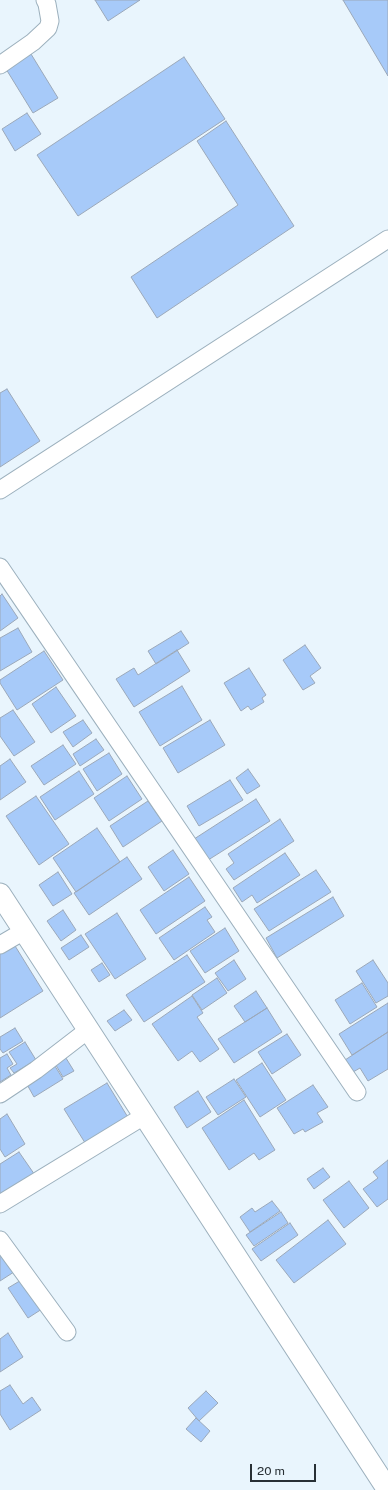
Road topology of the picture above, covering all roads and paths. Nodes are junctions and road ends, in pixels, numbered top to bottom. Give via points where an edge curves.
1 (44, 0) edge
2 (0, 65) edge
3 (388, 239) edge
4 (0, 490) edge
5 (0, 567) edge
6 (0, 894) edge
7 (24, 931) junction
8 (0, 945) edge
9 (88, 1030) junction
10 (357, 1092) dead end
11 (0, 1094) edge
12 (144, 1116) junction
13 (0, 1204) edge
14 (0, 1240) edge
15 (67, 1332) dead end
16 (388, 1490) edge

1 - 2 street via 50,21 48,28
3 - 4 street
5 - 10 street
6 - 7 street
7 - 8 street
7 - 9 street
9 - 11 street
9 - 12 street
12 - 13 street
12 - 16 street
14 - 15 street

